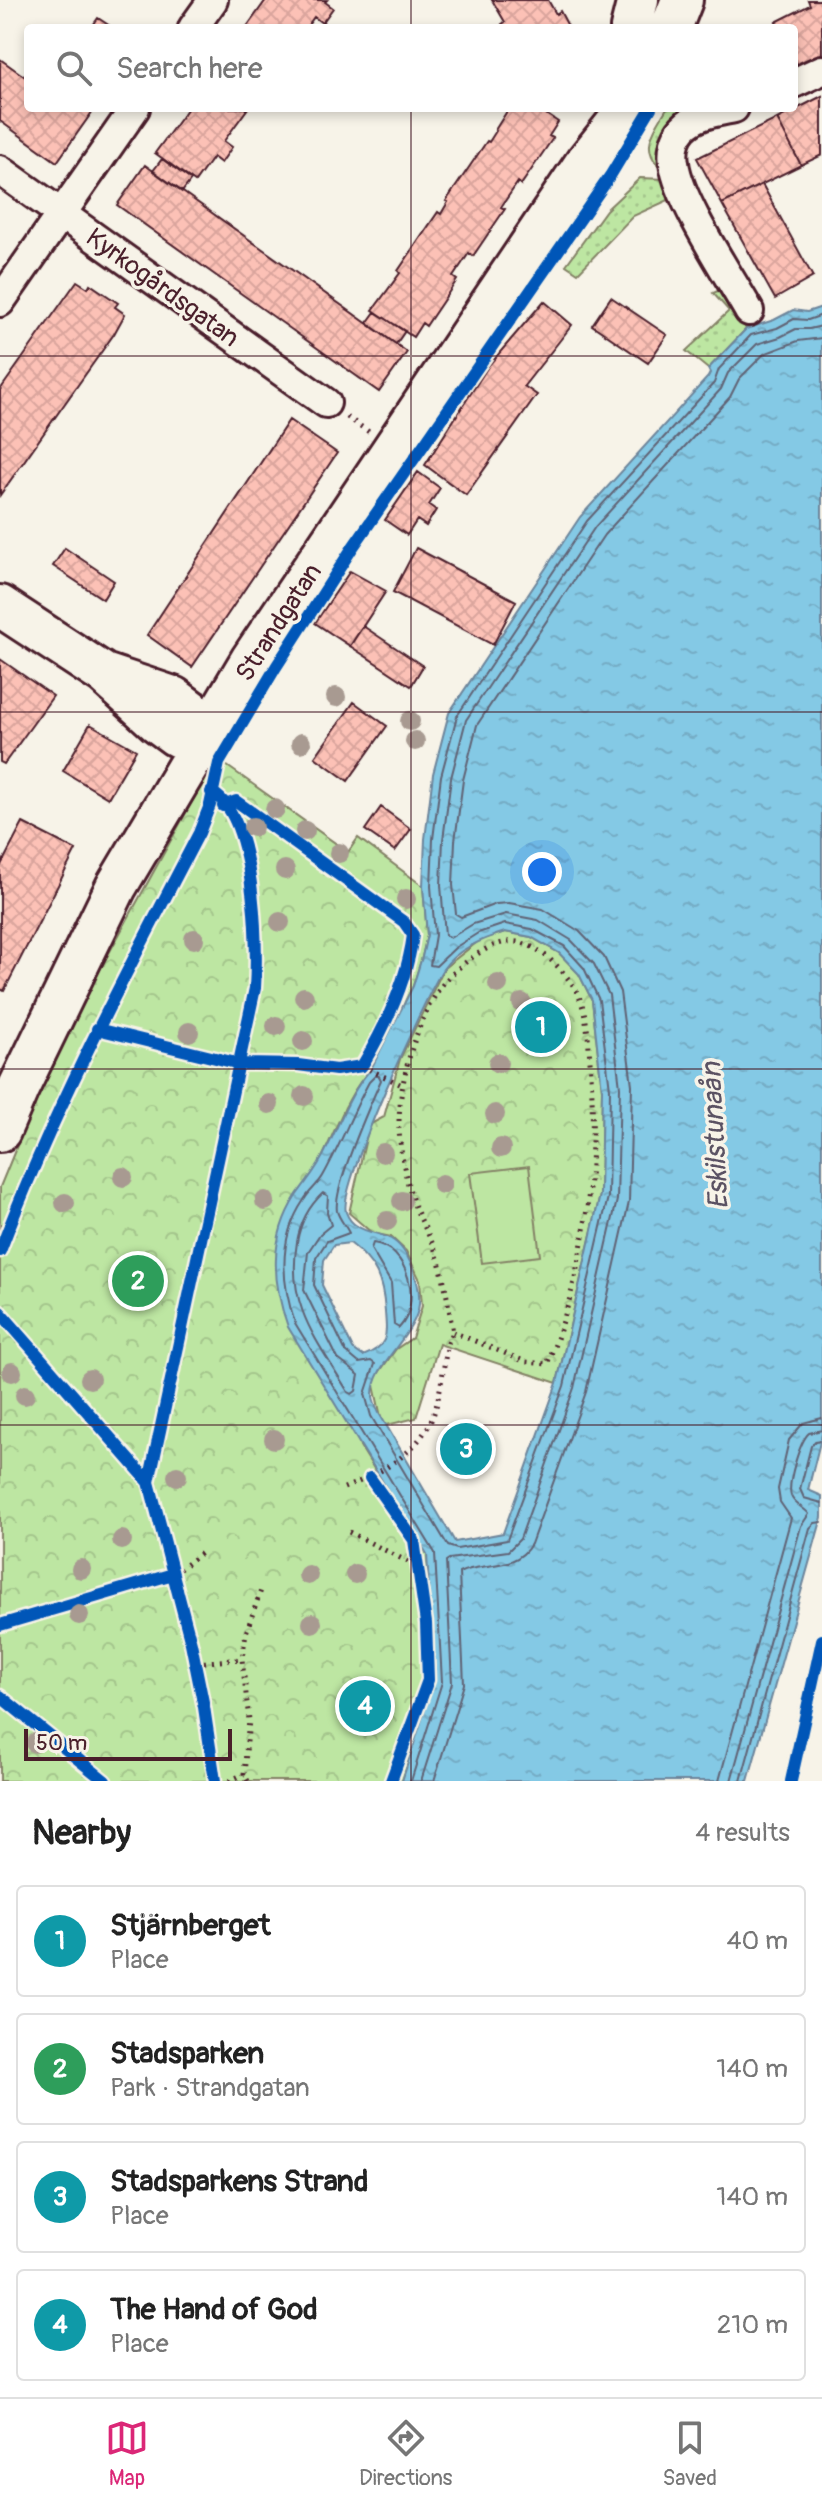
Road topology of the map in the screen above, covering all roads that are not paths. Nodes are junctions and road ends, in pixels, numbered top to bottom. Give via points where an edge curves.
1 (213, 0) edge
2 (638, 0) edge
3 (682, 0) edge
4 (196, 24) edge
5 (632, 24) edge
6 (673, 24) edge
7 (822, 70) edge
8 (798, 81) edge
9 (132, 112) edge
10 (623, 112) edge
11 (716, 112) edge
12 (606, 124) edge
13 (0, 170) edge
14 (60, 213) junction
15 (0, 302) edge
16 (749, 311) dead end
17 (326, 403) dead end
18 (0, 606) edge
19 (204, 738) junction
20 (9, 1084) edge
21 (0, 1131) edge

1 - 4 street
2 - 5 street
3 - 6 street
7 - 8 street
9 - 14 street
10 - 12 street, Strandgatan
11 - 16 street via 698,116 682,129 673,145 674,164 685,197
12 - 19 street, Strandgatan
13 - 14 street, Kyrkogårdsgatan
14 - 15 street
14 - 17 street, Kyrkogårdsgatan
18 - 19 street via 104,674 173,697 193,712
19 - 20 street, Strandgatan
20 - 21 street, Strandgatan

